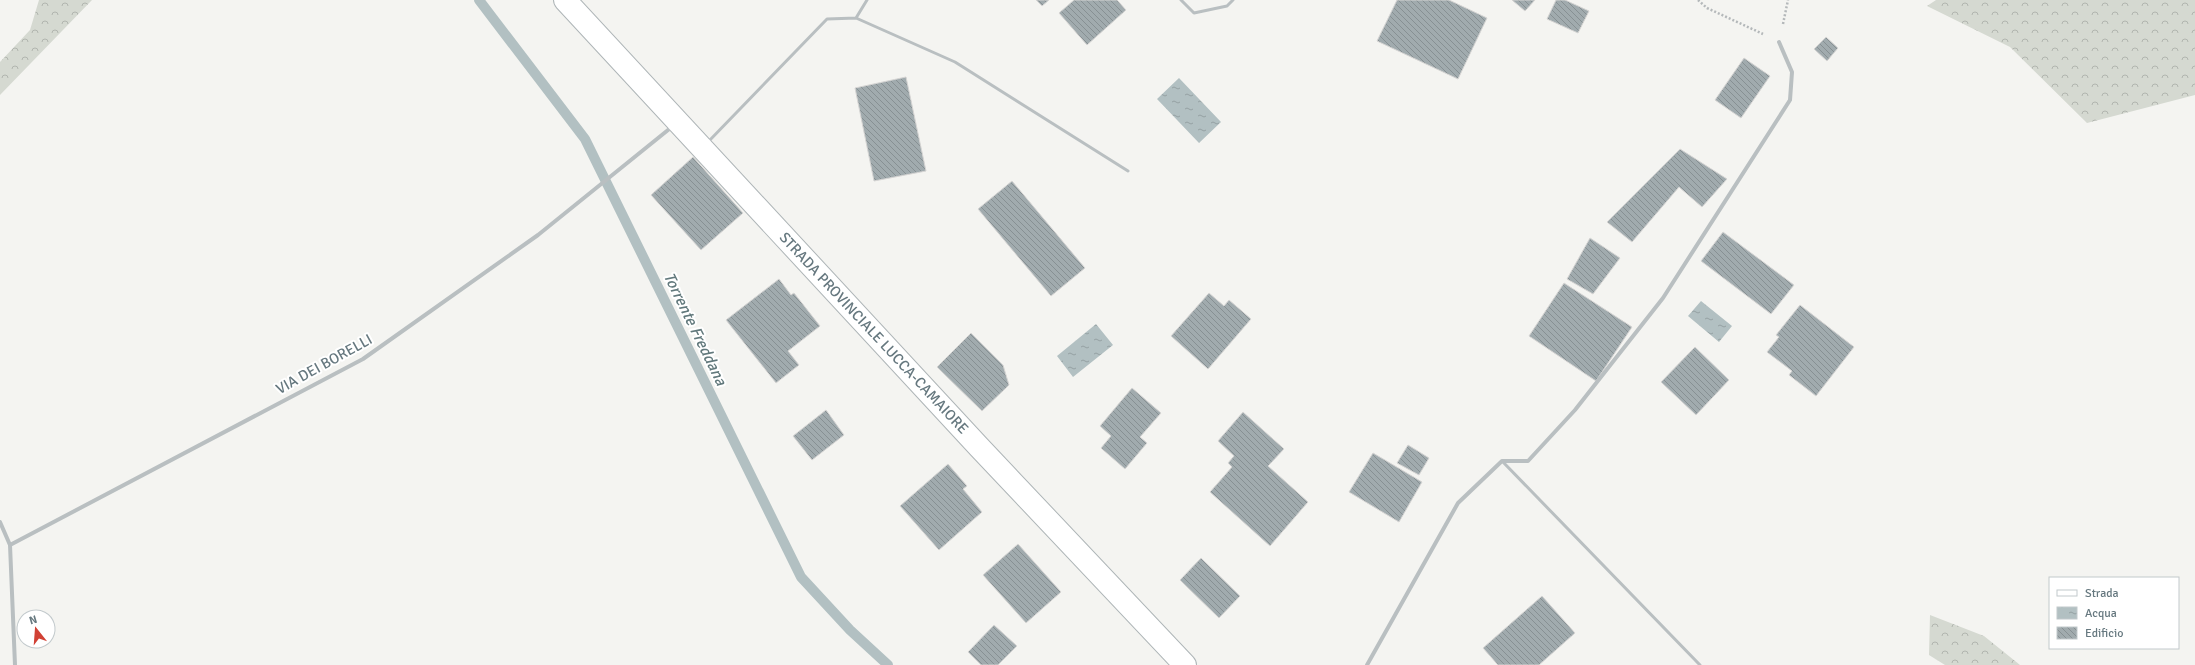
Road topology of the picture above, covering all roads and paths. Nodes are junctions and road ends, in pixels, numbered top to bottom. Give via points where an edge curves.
1 (565, 0) edge
2 (867, 0) edge
3 (1181, 0) edge
4 (1233, 0) edge
5 (1698, 0) edge
6 (1788, 0) edge
7 (856, 18) junction
8 (1779, 42) junction
9 (678, 122) junction
10 (702, 148) junction
11 (1128, 171) dead end
12 (1502, 461) junction
13 (0, 522) edge
14 (10, 545) junction
15 (15, 665) edge
16 (1185, 665) edge
17 (1367, 665) edge
18 (1700, 665) edge

1 - 9 main road, STRADA PROVINCIALE LUCCA-CAMAIORE
2 - 7 lane
3 - 4 lane via 1194,13 1227,6
5 - 8 path via 1706,8
6 - 8 path
7 - 10 lane via 827,19
7 - 11 lane via 955,62
8 - 12 street via 1792,72 1790,100 1663,298 1575,410 1528,461
9 - 10 main road, STRADA PROVINCIALE LUCCA-CAMAIORE
9 - 14 street, VIA DEI BORELLI via 538,235 363,359
10 - 16 main road, STRADA PROVINCIALE LUCCA-CAMAIORE
12 - 17 street via 1458,502
12 - 18 lane
13 - 14 street
14 - 15 street

